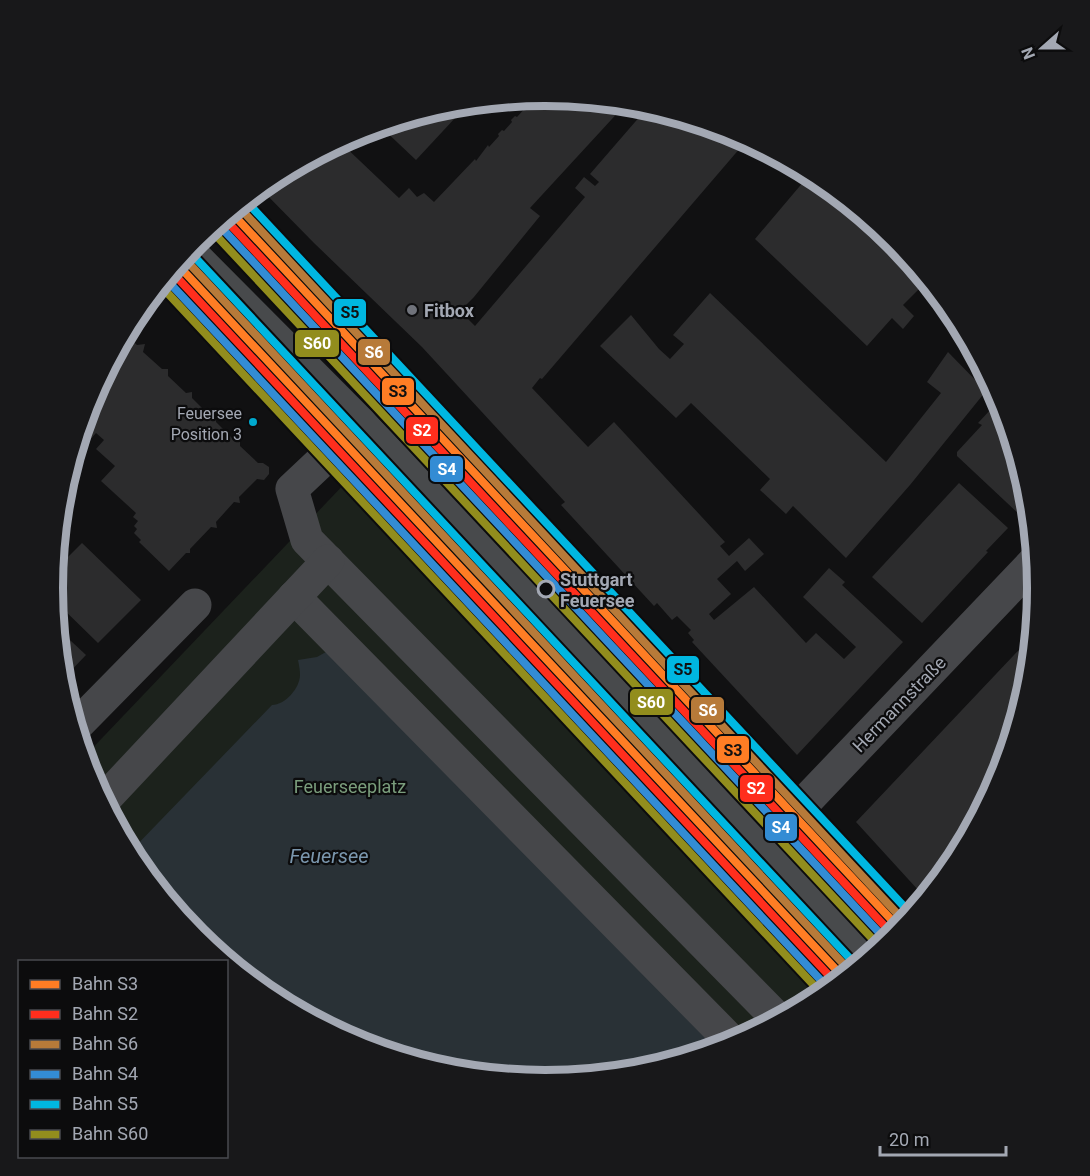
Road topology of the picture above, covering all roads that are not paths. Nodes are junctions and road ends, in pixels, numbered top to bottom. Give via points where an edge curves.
1 (195, 257) edge
2 (361, 424) junction
3 (328, 561) junction
4 (1026, 570) edge
5 (294, 597) junction
6 (195, 605) dead end
7 (81, 720) edge
8 (110, 794) edge
9 (762, 846) junction
10 (862, 951) edge
11 (772, 1013) edge
12 (725, 1035) edge

1 - 2 main road
2 - 3 street via 292,489 307,540
2 - 9 main road
3 - 5 street
3 - 11 street
4 - 9 street, Hermannstraße
5 - 8 street
5 - 12 street
6 - 7 street
9 - 10 main road

